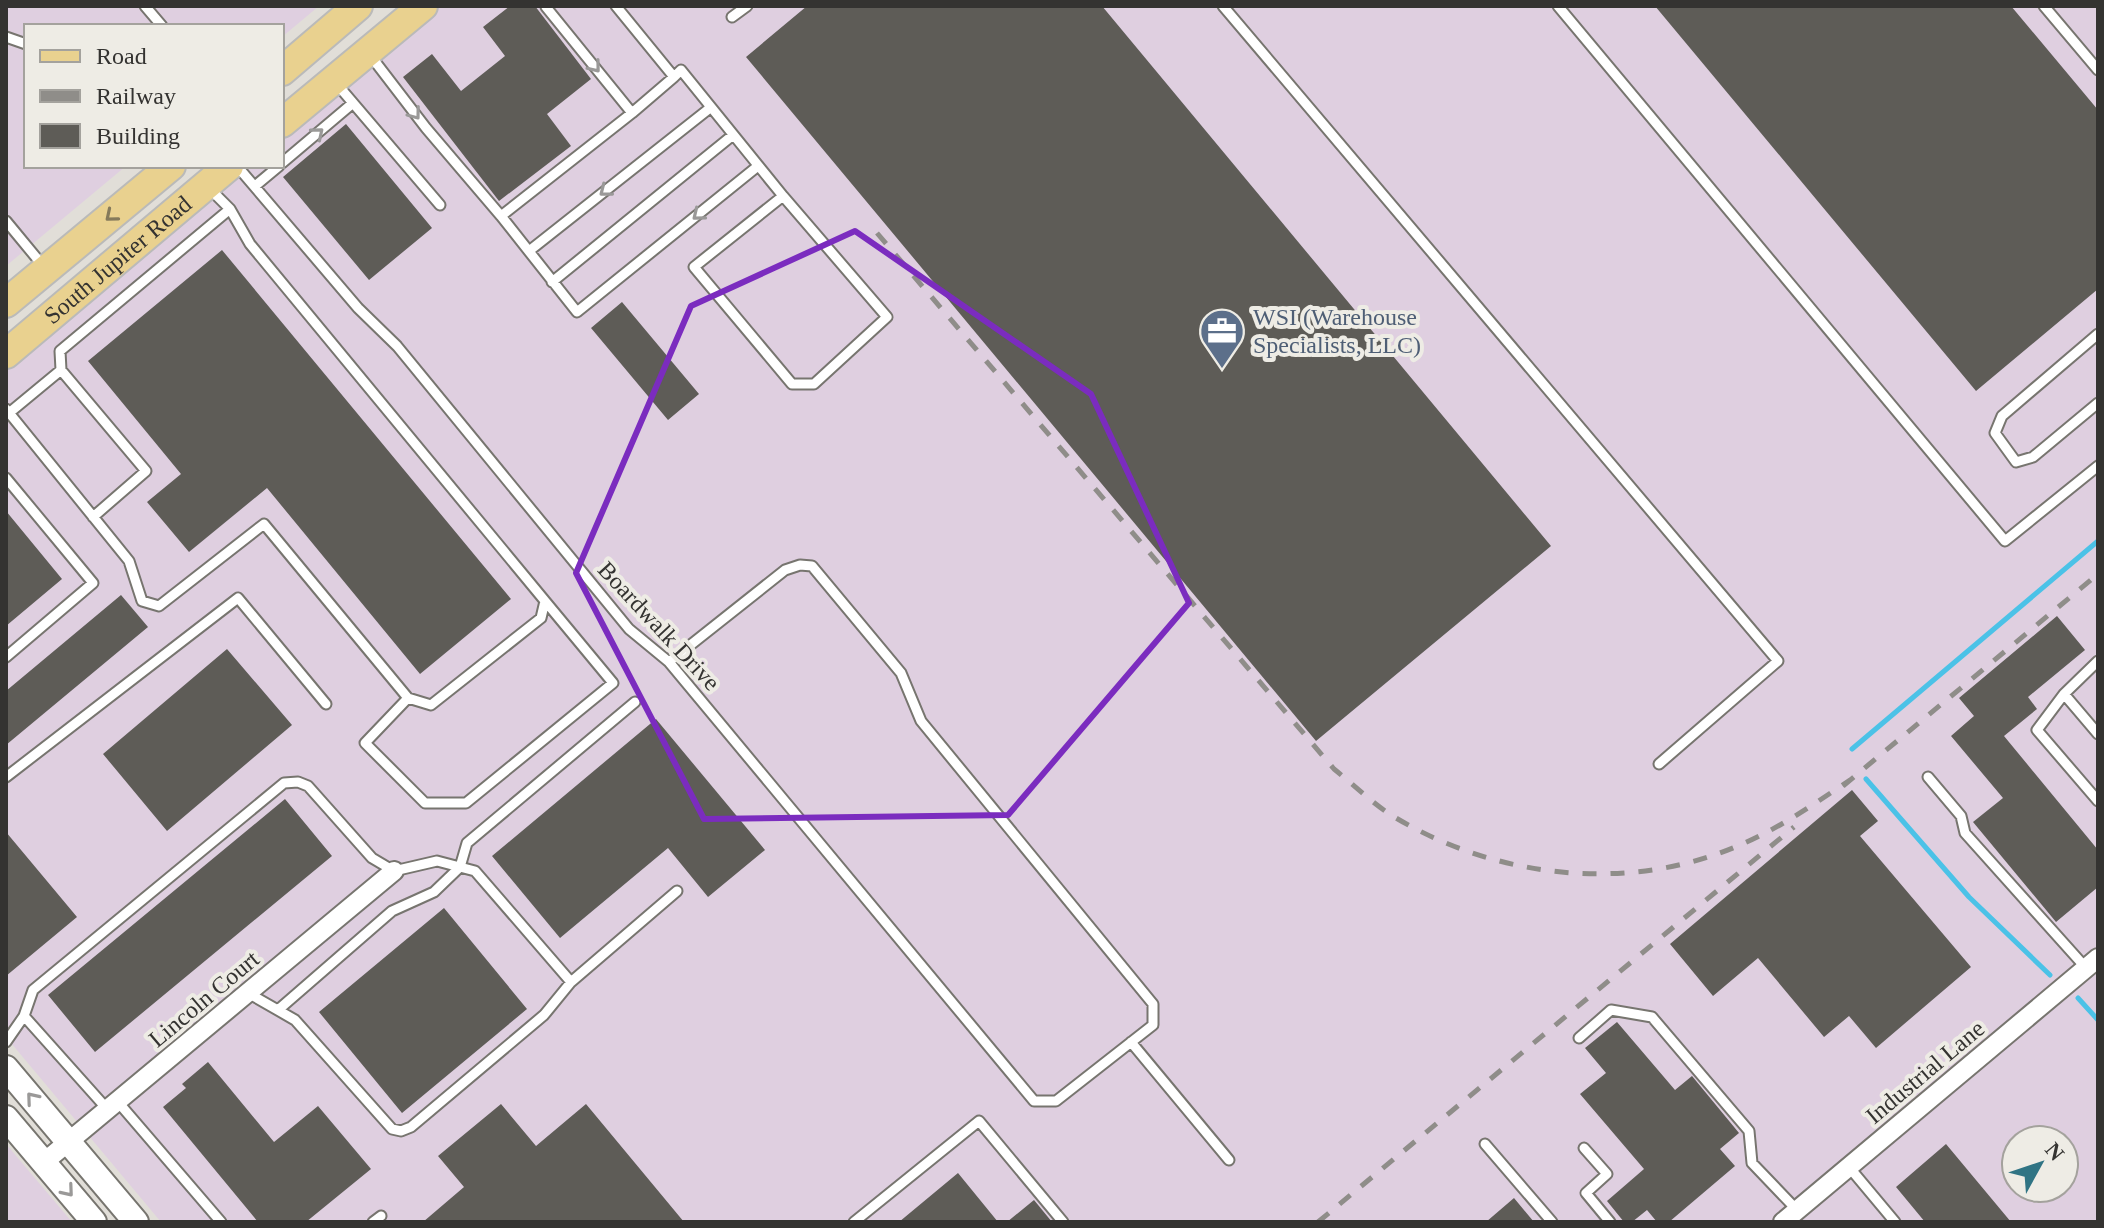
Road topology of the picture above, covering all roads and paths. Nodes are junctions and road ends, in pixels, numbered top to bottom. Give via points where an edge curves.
1 (145, 6) edge
2 (423, 6) edge
3 (616, 6) edge
4 (747, 6) edge
5 (1223, 6) edge
6 (1558, 6) edge
7 (2044, 6) edge
8 (546, 7) edge
9 (349, 14) edge
10 (732, 17) dead end
11 (160, 24) edge
12 (368, 52) junction
13 (284, 69) edge
14 (2098, 70) edge
15 (674, 77) junction
16 (333, 80) junction
17 (353, 103) junction
18 (710, 108) junction
19 (632, 113) junction
20 (284, 121) edge
21 (733, 135) junction
22 (284, 162) edge
23 (758, 166) junction
24 (169, 168) edge
25 (223, 168) edge
26 (239, 168) edge
27 (276, 168) edge
28 (199, 176) edge
29 (255, 186) junction
30 (783, 196) junction
31 (440, 205) dead end
32 (230, 209) junction
33 (501, 216) junction
34 (6, 221) edge
35 (529, 251) junction
36 (46, 269) junction
37 (552, 282) junction
38 (6, 303) edge
39 (2098, 334) edge
40 (6, 354) edge
41 (61, 370) junction
42 (2098, 403) edge
43 (7, 411) edge
44 (2098, 466) edge
45 (6, 478) edge
46 (93, 517) junction
47 (545, 601) junction
48 (6, 657) edge
49 (2098, 661) edge
50 (669, 662) junction
51 (2064, 694) junction
52 (408, 698) junction
53 (635, 702) dead end
54 (326, 704) dead end
55 (2098, 734) edge
56 (1659, 764) dead end
57 (6, 777) edge
58 (1928, 777) dead end
59 (2098, 801) edge
60 (460, 867) junction
61 (394, 871) junction
62 (677, 891) dead end
63 (2092, 963) edge
64 (571, 982) junction
65 (248, 993) junction
66 (278, 1010) junction
67 (24, 1016) junction
68 (1579, 1038) dead end
69 (6, 1042) edge
70 (1131, 1042) junction
71 (6, 1068) edge
72 (113, 1106) junction
73 (6, 1118) edge
74 (69, 1142) junction
75 (1485, 1144) dead end
76 (1584, 1148) dead end
77 (1229, 1160) dead end
78 (43, 1163) junction
79 (1849, 1167) junction
80 (1790, 1216) edge
81 (217, 1221) edge
82 (94, 1222) edge
83 (136, 1222) edge
84 (854, 1222) edge
85 (1063, 1222) edge
86 (1552, 1222) edge
87 (1610, 1222) edge
88 (1895, 1222) edge

1 - 11 lane
2 - 12 main road
3 - 15 lane
4 - 10 lane
5 - 56 lane via 1778,661
6 - 44 lane via 2005,541
7 - 14 lane
8 -> 19 lane
9 - 12 main road
9 - 13 main road
12 - 16 main road
12 -> 33 lane
15 - 18 lane via 681,70
15 - 19 lane
16 - 17 lane
16 - 20 main road
22 -> 17 lane
17 - 31 lane
18 - 21 lane
18 -> 35 lane
19 - 33 lane
21 - 23 lane
21 - 37 lane
23 - 30 lane
23 -> 37 lane via 577,312
24 -> 36 main road, South Jupiter Road
25 - 28 main road, South Jupiter Road
26 - 29 lane, Boardwalk Drive
27 - 29 lane
28 - 32 lane
28 - 40 main road, South Jupiter Road
29 - 50 lane, Boardwalk Drive via 397,346 629,629
30 - 30 lane via 694,267 792,384 814,384 887,317
32 - 41 lane via 60,351
32 - 47 lane via 250,244
33 - 35 lane
34 - 36 lane
35 - 37 lane
36 - 38 main road, South Jupiter Road
39 - 42 lane via 2002,416 1995,433 2016,462 2033,457
41 - 43 lane
41 - 46 lane via 146,471
43 - 46 lane
45 - 48 lane via 93,583
46 - 52 lane via 129,561 142,601 159,606 264,524
47 - 52 lane via 541,618 431,705
47 - 52 lane via 613,683 466,803 425,803 365,743
49 - 51 lane
50 - 70 lane, Boardwalk Drive via 1034,1101 1056,1101
50 - 70 lane, Boardwalk Drive via 785,570 812,566 901,673 921,721 1153,1004 1153,1025
51 - 55 lane
51 - 59 lane via 2037,730
53 - 60 lane via 467,843
54 - 57 lane via 238,598
58 - 63 lane via 1961,816 1965,833
60 - 61 lane via 437,861
60 - 64 lane via 475,871
60 - 66 lane via 434,892 392,911
61 - 65 street, Lincoln Court
61 - 67 lane via 372,858 308,786 284,783 33,990
62 - 64 lane
63 - 79 street, Industrial Lane
64 - 66 lane via 544,1015 401,1131 392,1129 295,1020
65 - 66 lane
65 - 72 street, Lincoln Court
67 - 69 lane
67 - 72 lane
68 - 80 lane via 1611,1010 1652,1017 1749,1131 1752,1163
70 - 77 lane
74 -> 71 main road
72 - 74 street, Lincoln Court
72 - 81 lane
73 - 78 main road
74 - 78 street, Lincoln Court
74 - 83 main road
75 - 86 lane
76 - 87 lane via 1607,1174 1586,1193
78 -> 82 main road
79 - 80 street, Industrial Lane
79 - 88 lane
84 - 85 lane via 979,1121

